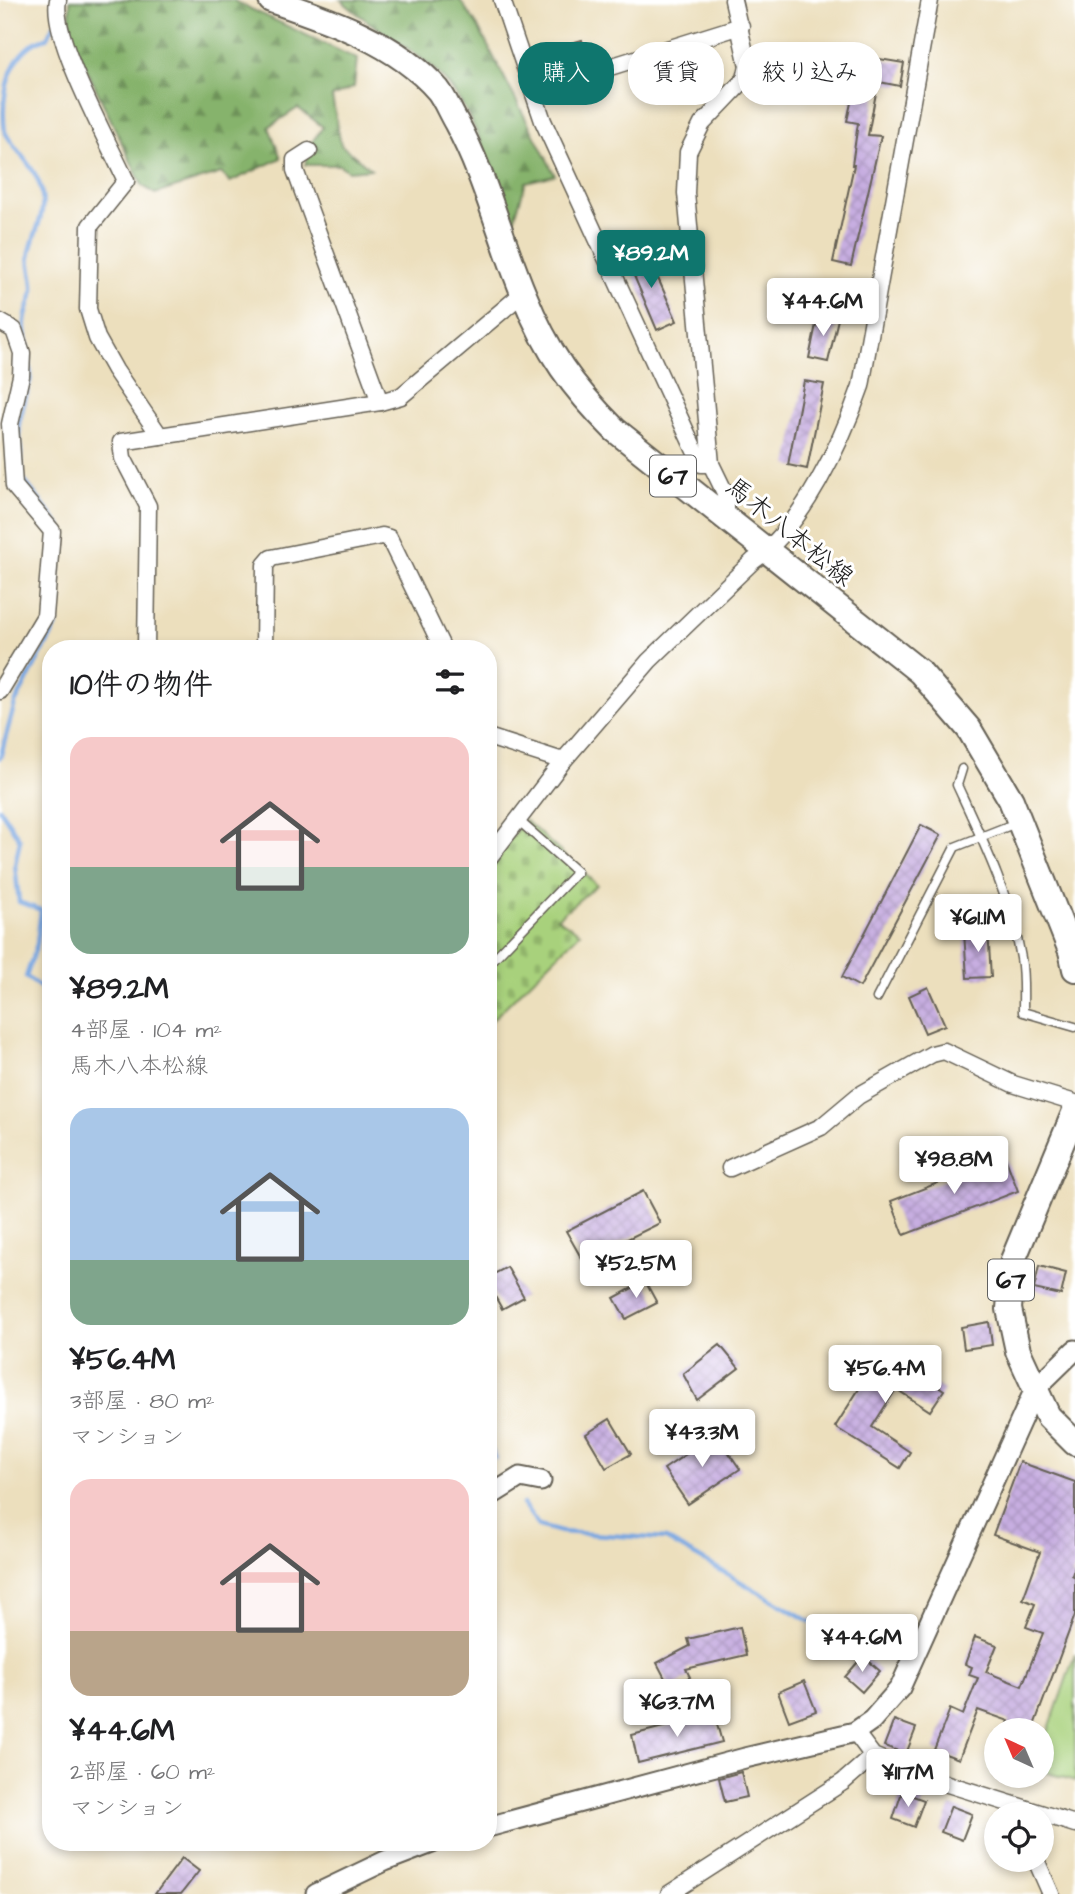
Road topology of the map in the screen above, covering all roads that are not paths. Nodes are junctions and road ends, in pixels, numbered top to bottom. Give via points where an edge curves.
1 (58, 0) edge
2 (271, 0) edge
3 (502, 0) edge
4 (733, 0) edge
5 (930, 0) edge
6 (741, 26) junction
7 (518, 47) edge
8 (614, 66) edge
9 (539, 105) edge
10 (309, 151) dead end
11 (523, 293) junction
12 (0, 322) edge
13 (380, 402) junction
14 (160, 436) junction
15 (712, 464) junction
16 (726, 517) junction
17 (767, 552) junction
18 (146, 640) edge
19 (264, 640) edge
20 (439, 640) edge
21 (0, 691) edge
22 (497, 740) edge
23 (563, 761) junction
24 (962, 769) dead end
25 (518, 820) junction
26 (1019, 822) junction
27 (981, 837) junction
28 (497, 847) edge
29 (497, 956) edge
30 (1075, 969) edge
31 (877, 998) dead end
32 (1075, 1027) edge
33 (1075, 1103) edge
34 (1075, 1111) edge
35 (730, 1168) dead end
36 (1075, 1350) edge
37 (1035, 1389) junction
38 (1075, 1443) edge
39 (541, 1481) dead end
40 (497, 1491) edge
41 (855, 1732) junction
42 (873, 1756) junction
43 (992, 1802) edge
44 (1054, 1819) edge
45 (1075, 1824) edge
46 (497, 1825) edge
47 (406, 1851) edge
48 (1041, 1872) edge
49 (316, 1894) edge
50 (669, 1894) edge
51 (1051, 1894) edge

1 - 14 street via 62,41 126,181 90,226 88,309 108,360
2 - 11 main road, 馬木八本松線 / 67 via 336,23 384,48 439,91 473,154
3 - 7 street
4 - 6 street
5 - 17 street via 861,386 842,441
6 - 8 street
6 - 15 street via 748,66 745,79 702,124 688,152 686,193
9 - 15 street via 604,259 701,464
10 - 13 street via 295,160 295,170
11 - 13 street via 401,396
11 - 16 main road, 馬木八本松線 / 67 via 551,353 577,392 615,430
12 - 21 street via 14,330 22,353 10,424 14,486 52,531 45,616
13 - 14 street
14 - 18 street via 121,442 122,458 148,506
15 - 16 street via 726,495
16 - 17 main road, 馬木八本松線 / 67
17 - 23 street via 649,661
17 - 26 main road, 馬木八本松線 / 67 via 920,672 970,729
19 - 20 street via 265,565 271,558 382,536 389,538
22 - 23 street
23 - 25 street
24 - 27 lane via 957,785
25 - 28 street
25 - 29 lane via 577,872
26 - 27 lane
26 - 30 main road, 馬木八本松線 / 67
27 - 31 lane via 955,847
27 - 32 lane via 1016,929 1023,1012
33 - 35 street via 1013,1084 944,1051 858,1096 821,1127
34 - 37 main road, 67 via 1013,1260 1009,1309 1018,1351
36 - 37 street
37 - 38 main road, 67 via 1048,1416
37 - 41 street via 900,1688
39 - 40 street via 520,1477
41 - 42 street
41 - 46 street
42 - 43 street
42 - 50 street via 843,1782
44 - 45 street
47 - 49 street
48 - 51 street

